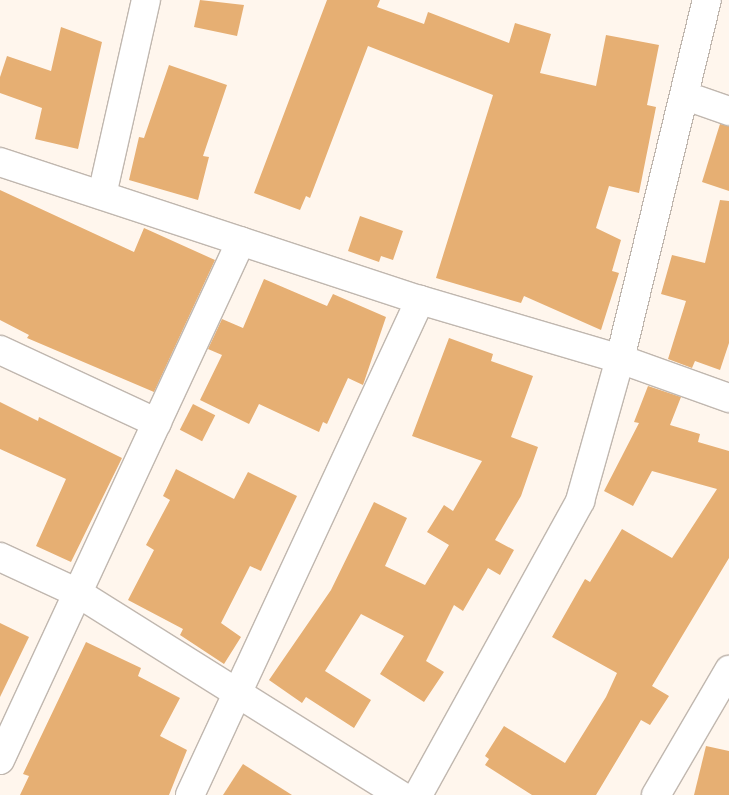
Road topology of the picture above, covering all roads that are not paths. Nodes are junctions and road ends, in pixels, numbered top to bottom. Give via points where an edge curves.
1 (146, 0) edge
2 (707, 0) edge
3 (686, 96) junction
4 (729, 111) edge
5 (0, 162) edge
6 (102, 195) junction
7 (241, 241) junction
8 (420, 300) junction
9 (0, 350) edge
10 (620, 359) junction
11 (729, 398) edge
12 (157, 423) junction
13 (0, 557) edge
14 (78, 593) junction
15 (729, 670) edge
16 (237, 694) junction
17 (717, 713) edge
18 (0, 760) edge
19 (190, 795) edge
20 (400, 795) edge
21 (418, 795) edge
22 (656, 795) edge

1 - 6 street
2 - 3 street
3 - 4 street
3 - 10 street
5 - 6 street
6 - 7 street
7 - 8 street
7 - 12 street
8 - 10 street
8 - 16 street
9 - 12 street
10 - 11 street
10 - 21 street via 580,502
12 - 14 street
13 - 14 street
14 - 16 street
14 - 18 street
15 - 17 street
16 - 19 street
16 - 20 street
17 - 22 street

